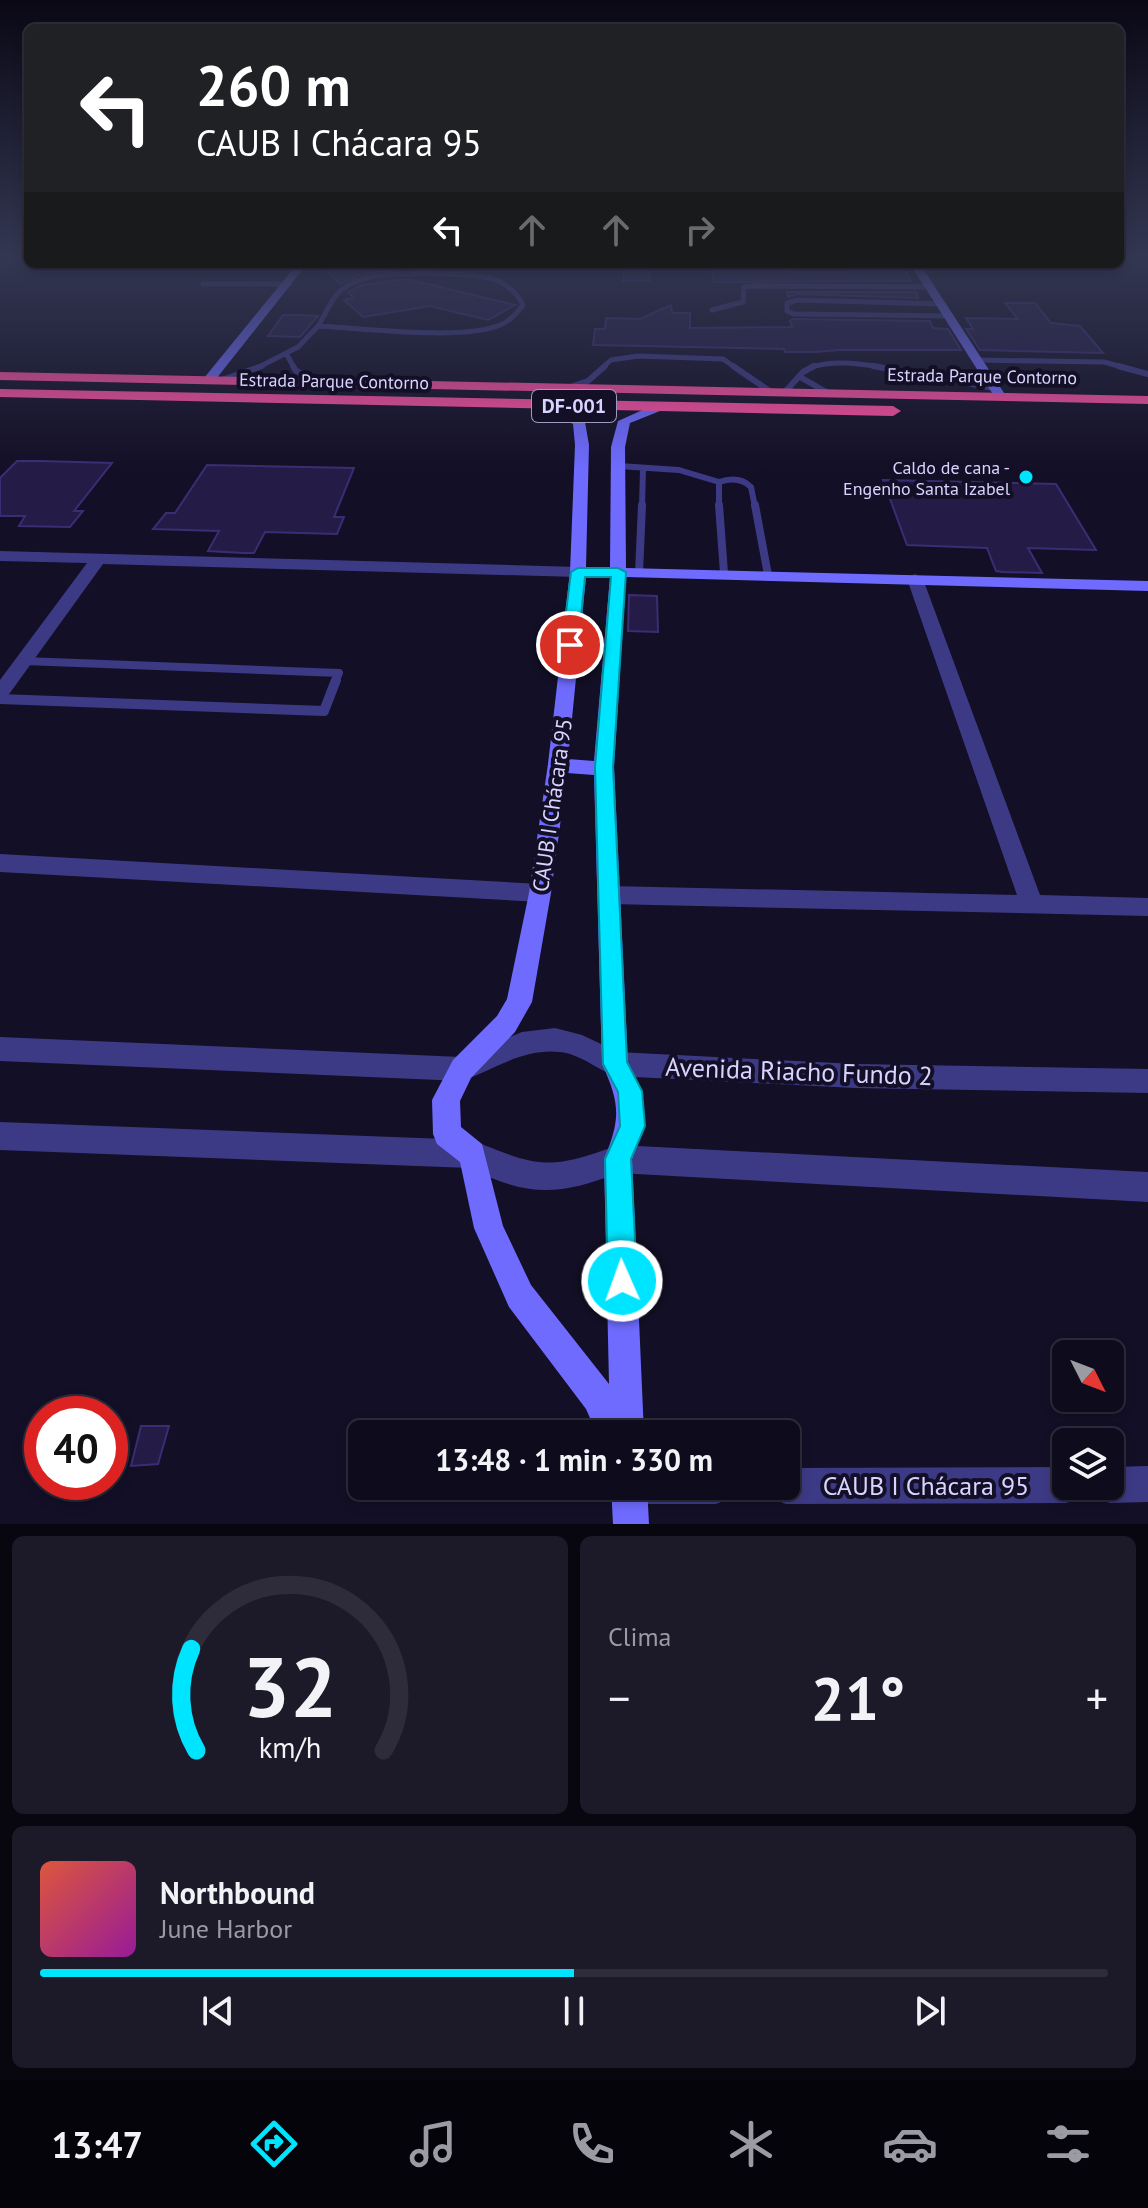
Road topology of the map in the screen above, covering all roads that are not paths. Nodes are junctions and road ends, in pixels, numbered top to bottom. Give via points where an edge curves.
1 (254, 327) edge
2 (317, 327) edge
3 (339, 327) edge
4 (491, 327) edge
5 (957, 327) edge
6 (286, 353) junction
7 (976, 360) junction
8 (1148, 374) edge
9 (0, 376) edge
10 (800, 377) junction
11 (213, 381) junction
12 (326, 383) junction
13 (565, 389) junction
14 (777, 392) junction
15 (997, 392) junction
16 (0, 393) edge
17 (828, 393) junction
18 (1148, 400) edge
19 (550, 406) junction
20 (656, 408) junction
21 (1001, 413) junction
22 (1148, 416) edge
23 (600, 446) junction
24 (582, 465) junction
25 (619, 466) junction
26 (643, 468) junction
27 (719, 482) junction
28 (0, 556) edge
29 (98, 559) junction
30 (578, 572) junction
31 (629, 572) junction
32 (724, 573) junction
33 (768, 575) junction
34 (915, 579) junction
35 (1148, 586) edge
36 (24, 661) junction
37 (0, 696) edge
38 (558, 764) junction
39 (604, 767) junction
40 (0, 863) edge
41 (540, 893) junction
42 (610, 895) junction
43 (1032, 905) junction
44 (1148, 907) edge
45 (0, 1049) edge
46 (615, 1064) junction
47 (462, 1069) junction
48 (1148, 1081) edge
49 (0, 1136) edge
50 (472, 1154) junction
51 (618, 1159) junction
52 (1148, 1187) edge
53 (609, 1420) edge
54 (627, 1420) edge
55 (1148, 1484) edge
56 (1052, 1485) edge
57 (1124, 1485) edge
58 (800, 1486) edge
59 (630, 1500) edge
60 (631, 1524) edge

1 - 11 street
2 - 6 lane via 308,340
3 - 4 lane via 449,333
5 - 7 street
6 - 11 lane
6 - 12 lane via 296,371
7 - 8 lane via 1104,362
7 - 15 street
9 - 11 highway, Estrada Parque Contorno / DF-001
10 - 14 lane
10 - 15 lane via 816,365 859,365 940,376
10 - 17 lane
11 - 12 highway, Estrada Parque Contorno / DF-001
12 - 13 highway, Estrada Parque Contorno / DF-001
13 - 14 highway, Estrada Parque Contorno / DF-001
13 - 14 lane via 588,381 611,360 638,356 723,359
14 - 17 highway, Estrada Parque Contorno / DF-001
15 - 17 highway, Estrada Parque Contorno / DF-001
15 - 18 highway, Estrada Parque Contorno / DF-001
15 - 21 highway via 1010,406
16 - 19 highway, Estrada Parque Contorno / DF-001
19 - 20 highway, Estrada Parque Contorno / DF-001
19 - 23 street via 579,422
20 - 21 highway, Estrada Parque Contorno / DF-001
20 - 23 street via 624,421
21 - 22 highway, Estrada Parque Contorno / DF-001
23 - 24 street, CAUB I Chácara 95
23 - 25 street
24 - 25 street
24 - 30 street, CAUB I Chácara 95
25 - 26 lane
25 - 31 street
26 - 27 lane via 679,470
26 - 31 lane
27 - 32 lane
27 - 33 lane via 744,481 751,487
28 - 29 street
29 - 30 street
29 - 36 street
30 - 31 street
30 - 38 street, CAUB I Chácara 95
31 - 32 street
31 - 39 street
32 - 33 street
33 - 34 street
34 - 35 street
34 - 43 street
36 - 37 street
36 - 37 lane via 339,673 324,711
38 - 39 street via 573,769
38 - 41 street, CAUB I Chácara 95
39 - 42 street
40 - 41 street
41 - 47 street, CAUB I Chácara 95 via 519,1002 506,1024
42 - 43 street
42 - 46 street
43 - 44 street
45 - 47 street
46 - 47 street, Avenida Riacho Fundo 2 via 588,1046 554,1039 525,1040
46 - 48 street, Avenida Riacho Fundo 2 via 855,1076
46 - 51 street via 630,1091 633,1126
47 - 50 street, CAUB I Chácara 95 via 446,1100 447,1134
49 - 50 street
50 - 51 street via 506,1173 544,1179 575,1176
50 - 53 street, CAUB I Chácara 95 via 489,1228 520,1296 598,1397
51 - 52 street
51 - 54 street
55 - 57 street
56 - 58 street, CAUB I Chácara 95
59 - 60 street

